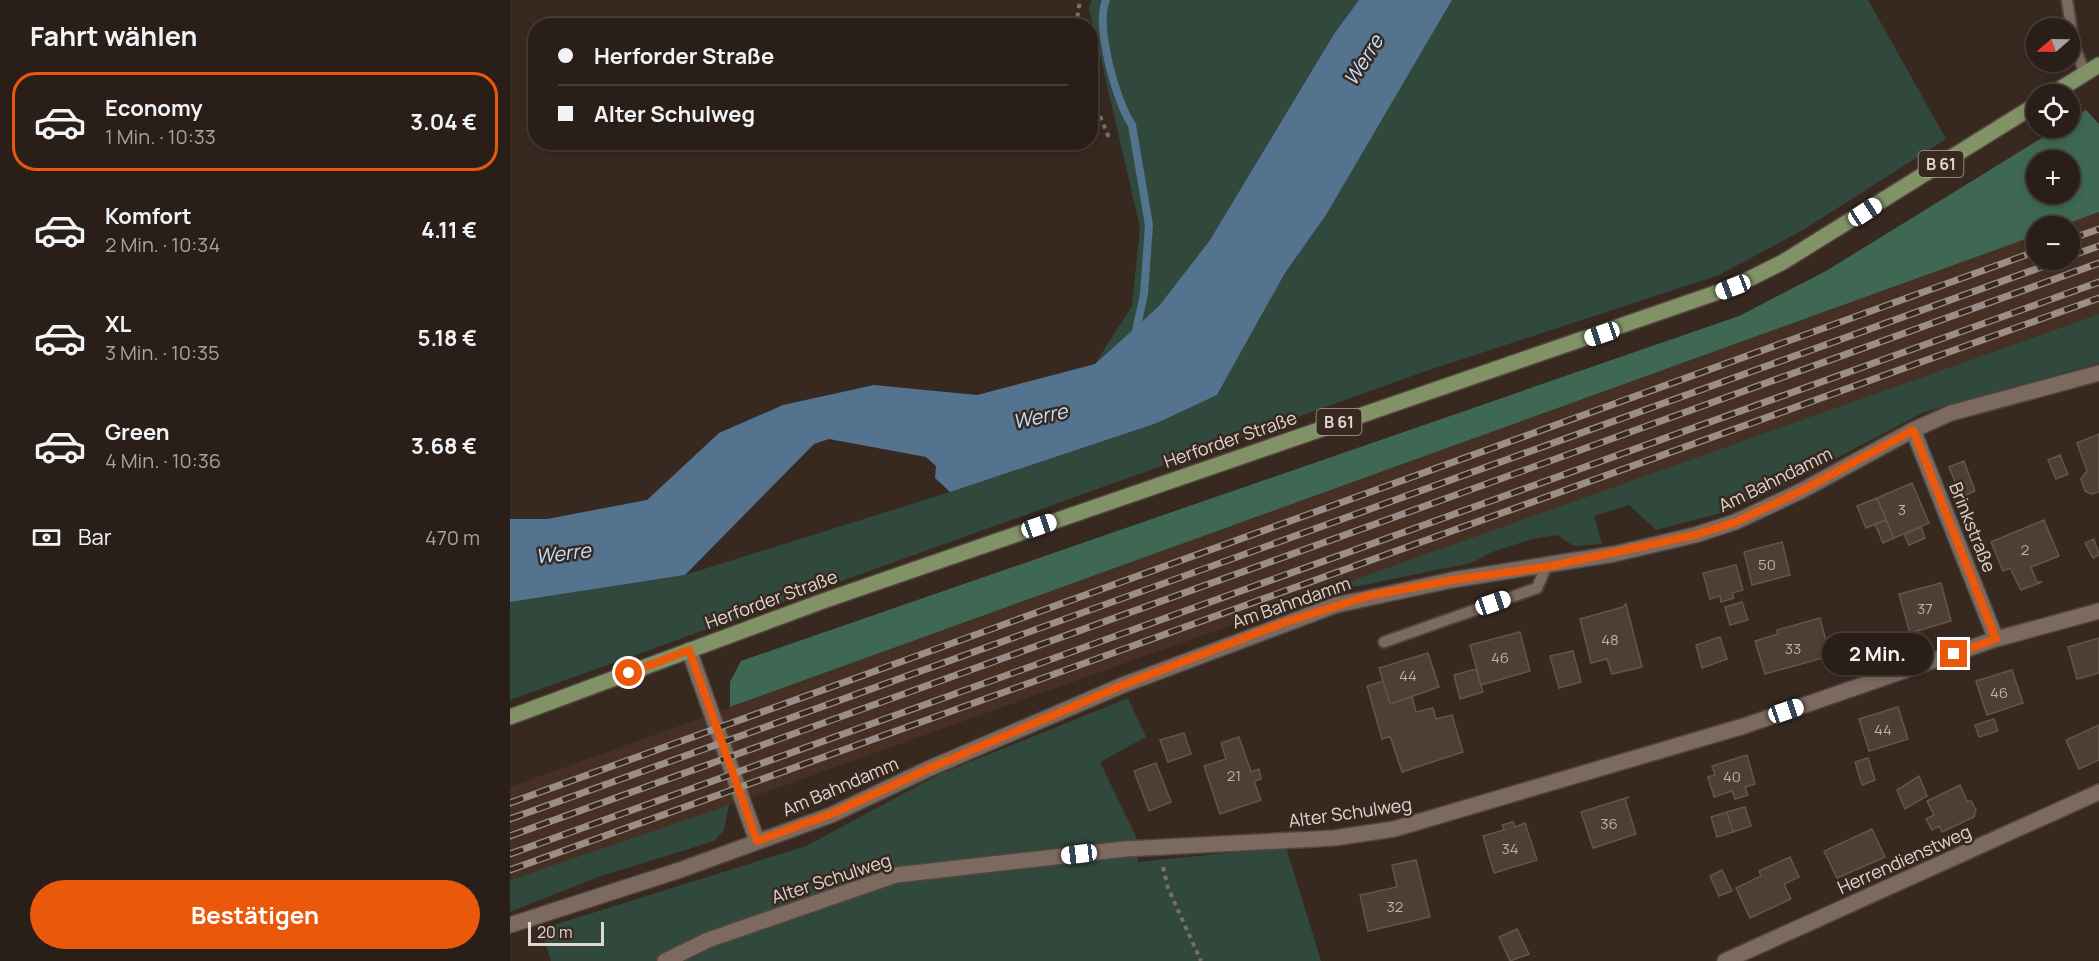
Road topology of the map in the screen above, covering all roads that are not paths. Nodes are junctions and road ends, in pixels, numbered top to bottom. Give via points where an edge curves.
1 (2067, 0) edge
2 (2099, 65) edge
3 (2085, 74) junction
4 (2068, 84) edge
5 (2026, 111) edge
6 (2099, 373) edge
7 (1913, 430) junction
8 (1546, 567) junction
9 (2099, 611) edge
10 (1996, 639) junction
11 (1384, 642) dead end
12 (689, 650) junction
13 (510, 717) edge
14 (2099, 792) edge
15 (757, 841) junction
16 (510, 925) edge
17 (665, 961) edge
18 (1725, 961) edge

1 - 3 lane via 2074,45
2 - 3 main road
3 - 4 main road
5 - 12 main road, Herforder Straße / B 61 via 1784,262 1733,287 1255,450
6 - 7 street, Am Bahndamm via 1951,413
7 - 8 street, Am Bahndamm via 1736,522 1695,535
7 - 10 street, Brinkstraße
8 - 11 lane via 1537,588
8 - 15 street, Am Bahndamm via 1368,596 1305,616 1123,685 831,814
9 - 10 street, Alter Schulweg
10 - 17 street, Alter Schulweg via 1743,726 1394,829 896,875 708,940
12 - 13 main road, Herforder Straße / B 61
12 - 15 street
14 - 18 street, Herrendienstweg
15 - 16 street, Am Bahndamm

